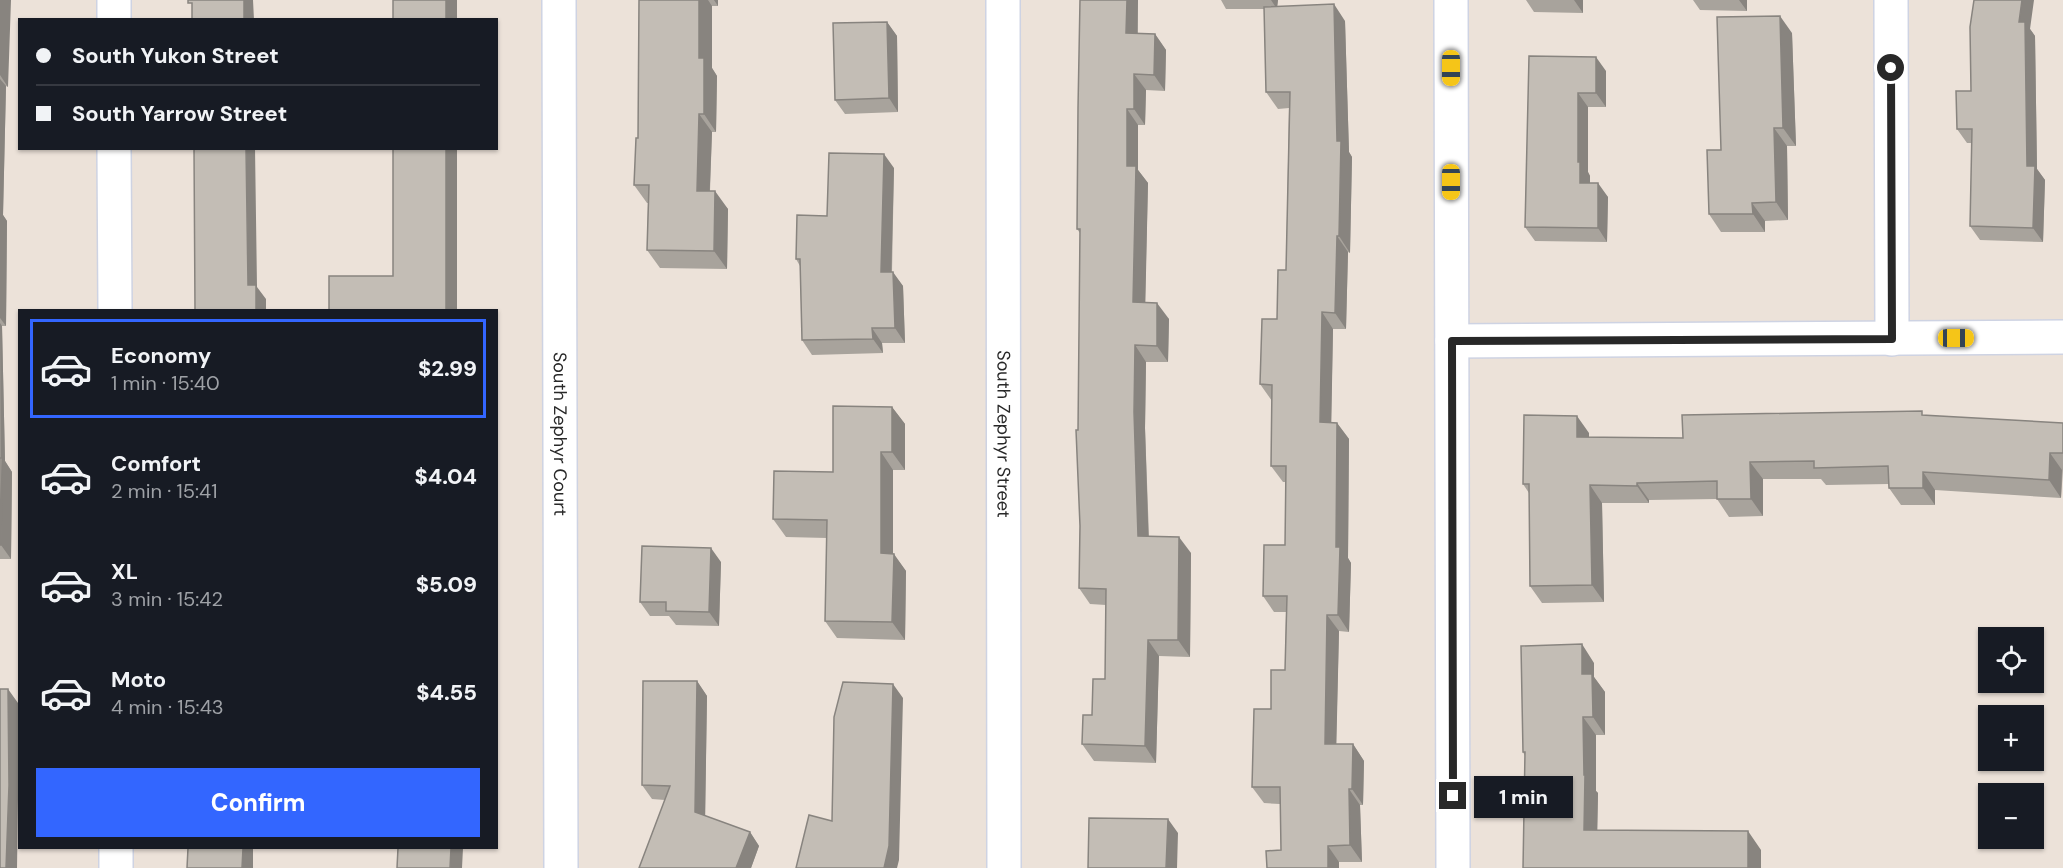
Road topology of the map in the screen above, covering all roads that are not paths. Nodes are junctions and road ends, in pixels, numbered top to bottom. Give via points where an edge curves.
1 (114, 0) edge
2 (559, 0) edge
3 (1003, 0) edge
4 (1451, 0) edge
5 (1891, 0) edge
6 (114, 18) edge
7 (114, 150) edge
8 (115, 309) edge
9 (2063, 337) edge
10 (1892, 339) junction
11 (1452, 341) junction
12 (116, 849) edge
13 (116, 868) edge
14 (561, 868) edge
15 (1004, 868) edge
16 (1453, 868) edge

1 - 6 street
2 - 14 street, South Zephyr Court
3 - 15 street, South Zephyr Street
4 - 11 street
5 - 10 street
7 - 8 street
9 - 10 street
10 - 11 street
11 - 16 street
12 - 13 street

